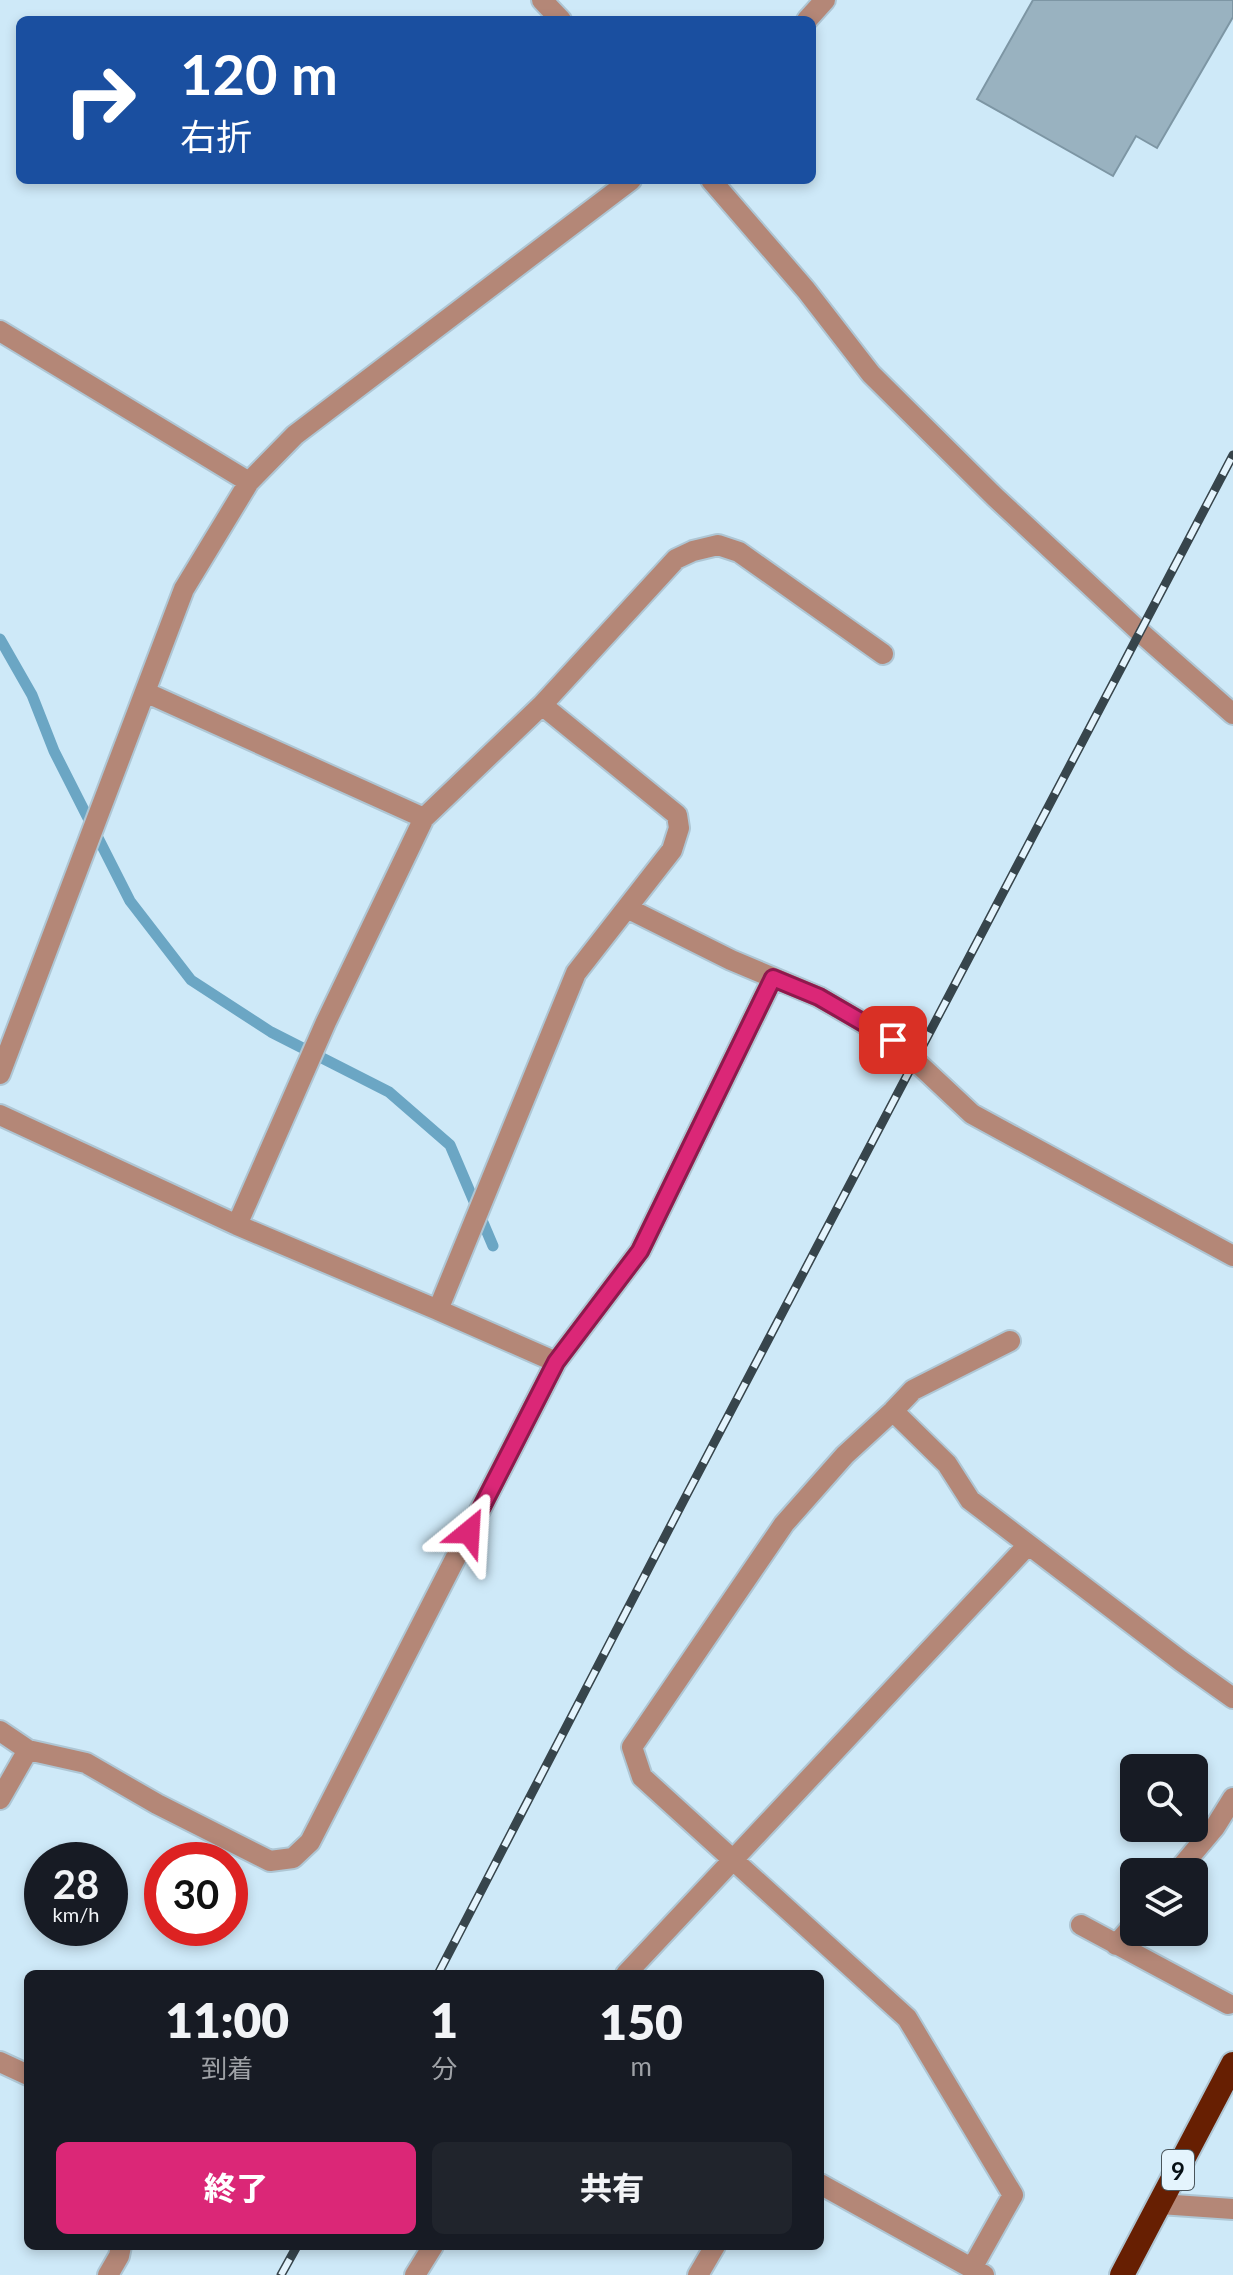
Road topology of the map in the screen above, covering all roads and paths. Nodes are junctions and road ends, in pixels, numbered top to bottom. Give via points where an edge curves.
1 (542, 0) edge
2 (825, 0) edge
3 (557, 16) edge
4 (811, 16) edge
5 (626, 184) edge
6 (714, 184) edge
7 (0, 331) edge
8 (249, 482) junction
9 (883, 654) dead end
10 (145, 692) junction
11 (542, 705) junction
12 (1233, 714) edge
13 (424, 818) junction
14 (627, 908) junction
15 (773, 978) junction
16 (0, 1074) edge
17 (0, 1115) edge
18 (237, 1225) junction
19 (1233, 1256) edge
20 (438, 1310) junction
21 (1010, 1341) dead end
22 (556, 1362) junction
23 (893, 1411) junction
24 (1028, 1545) junction
25 (1233, 1698) edge
26 (0, 1731) edge
27 (28, 1750) junction
28 (1233, 1798) edge
29 (0, 1799) edge
30 (1189, 1858) edge
31 (733, 1860) junction
32 (1081, 1925) dead end
33 (1120, 1940) edge
34 (1116, 1945) junction
35 (630, 1970) edge
36 (1228, 2004) dead end
37 (0, 2062) edge
38 (1233, 2064) edge
39 (24, 2073) edge
40 (824, 2186) edge
41 (1160, 2204) junction
42 (1233, 2209) edge
43 (120, 2250) edge
44 (431, 2250) edge
45 (713, 2250) edge
46 (978, 2272) edge
47 (108, 2275) edge
48 (415, 2275) edge
49 (698, 2275) edge
50 (1122, 2275) edge

1 - 3 street
2 - 4 street
5 - 8 street via 295,435
6 - 12 street via 871,374 995,497
7 - 8 street
8 - 10 street via 184,589
9 - 11 street via 739,552 718,545 676,559
10 - 13 street
10 - 16 street
11 - 13 street
11 - 14 street via 677,815 672,850
13 - 18 street
14 - 15 street
14 - 20 street via 576,973
15 - 19 street via 819,997 893,1040 972,1114
15 - 22 street via 640,1251
17 - 18 street
18 - 20 street
20 - 22 street
21 - 23 street via 913,1390
22 - 27 street via 310,1842 293,1858 270,1861 86,1763
23 - 24 street via 947,1464 970,1500
23 - 31 street via 784,1524 632,1747 642,1777
24 - 25 street
24 - 31 street
26 - 27 street
27 - 29 street
28 - 30 street
31 - 35 street
31 - 46 street via 907,2018 1013,2195
32 - 34 street
33 - 34 street
34 - 36 street
37 - 39 street
38 - 41 highway, 9
40 - 46 street
41 - 42 street
41 - 50 highway, 9
43 - 47 street
44 - 48 street
45 - 49 street

